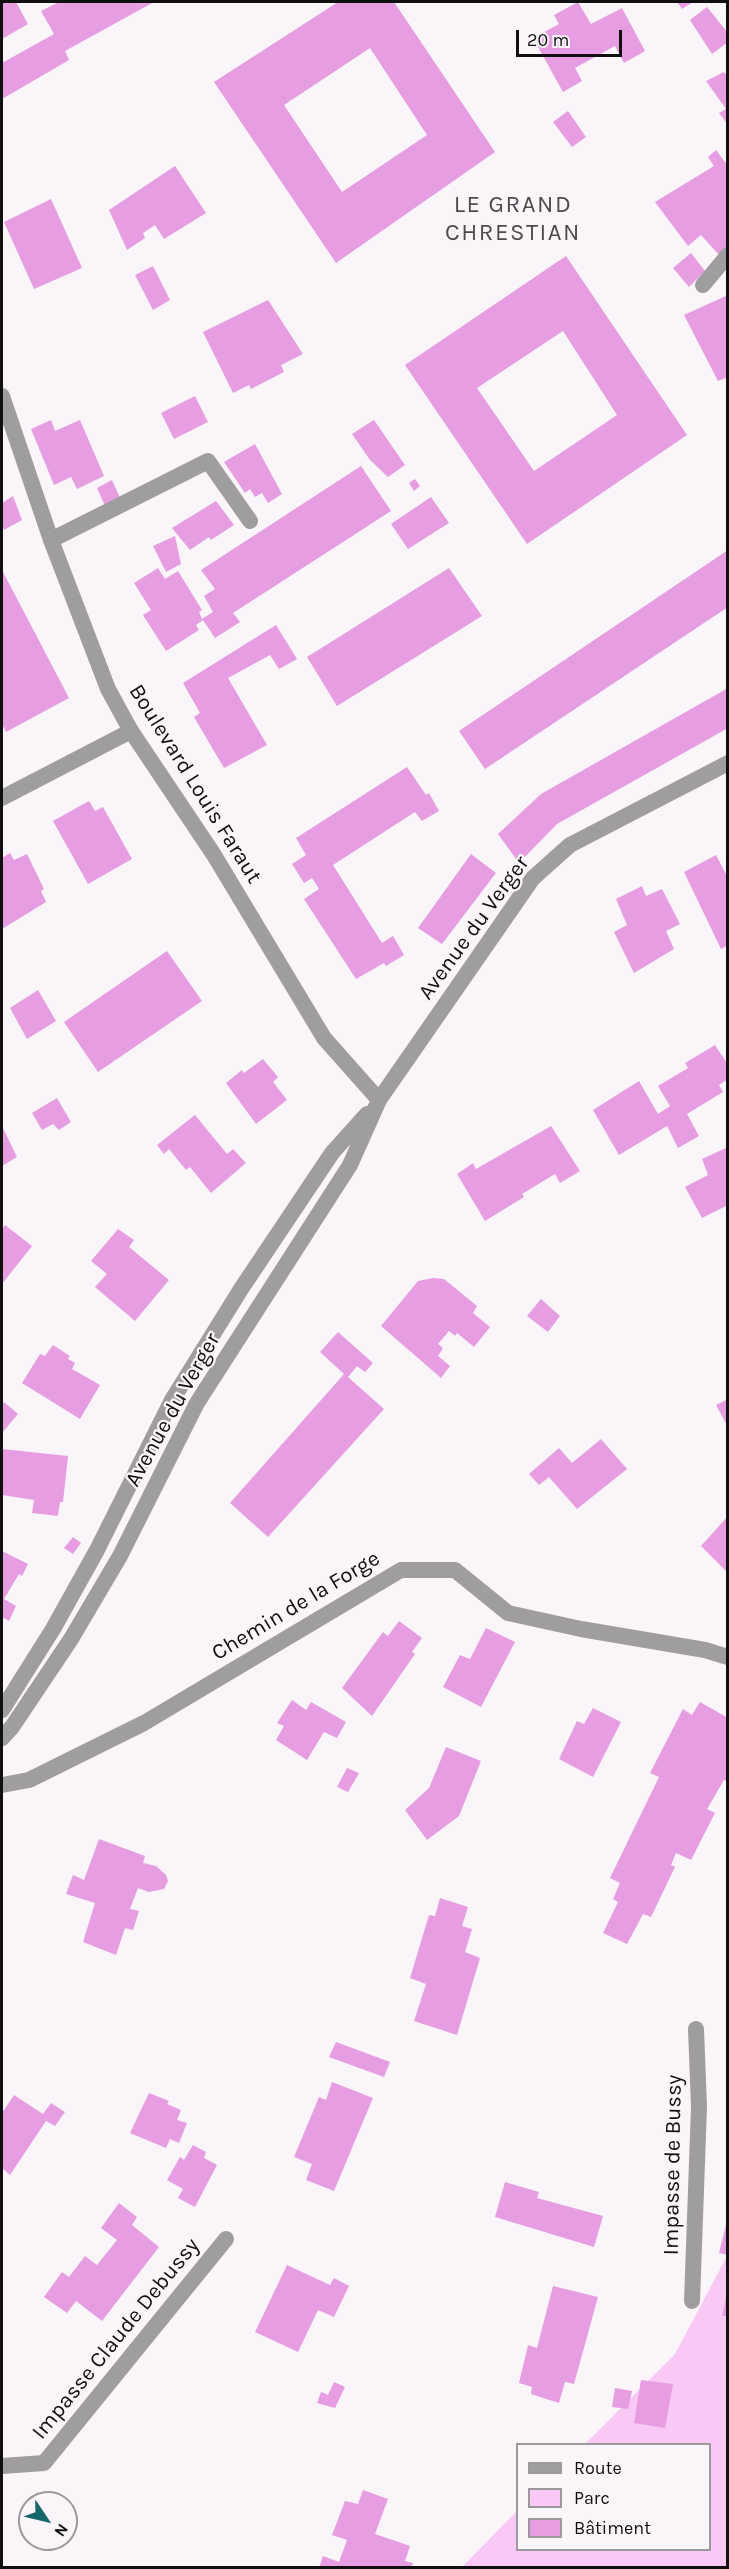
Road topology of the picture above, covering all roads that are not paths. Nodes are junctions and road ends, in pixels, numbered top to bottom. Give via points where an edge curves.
1 (728, 255) edge
2 (703, 285) dead end
3 (2, 396) edge
4 (250, 521) dead end
5 (51, 540) junction
6 (131, 731) junction
7 (728, 763) edge
8 (2, 798) edge
9 (379, 1100) junction
10 (728, 1657) edge
11 (2, 1710) edge
12 (2, 1738) edge
13 (2, 1785) edge
14 (696, 2029) dead end
15 (226, 2239) dead end
16 (692, 2301) dead end
17 (2, 2466) edge

1 - 2 street
3 - 5 street, Boulevard Louis Faraut
4 - 5 street via 208,461
5 - 6 street, Boulevard Louis Faraut via 108,689
6 - 8 street
6 - 9 street, Boulevard Louis Faraut via 214,855 324,1038
7 - 9 street, Avenue du Verger via 570,845 533,878
9 - 11 street, Avenue du Verger via 332,1153 172,1400 97,1550
9 - 12 street, Avenue du Verger via 350,1165 197,1403 120,1556 71,1639
10 - 13 street, Chemin de la Forge via 508,1613 455,1570 401,1570 144,1724 29,1780
14 - 16 street, Impasse de Bussy via 699,2107
15 - 17 street, Impasse Claude Debussy via 44,2463

